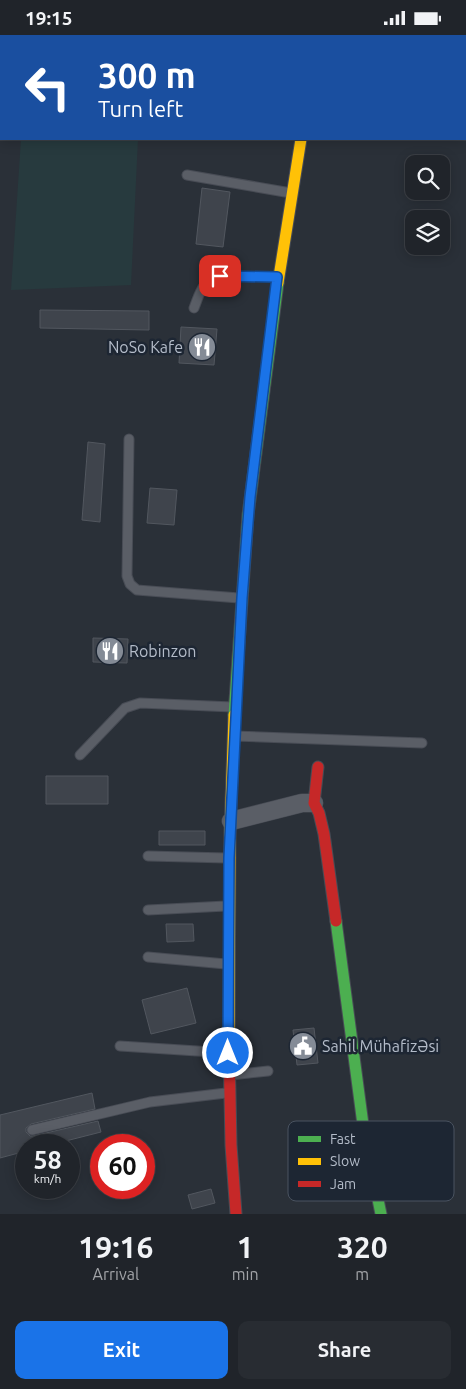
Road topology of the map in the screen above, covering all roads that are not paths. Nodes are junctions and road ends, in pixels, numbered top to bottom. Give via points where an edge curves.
1 (298, 140) edge
2 (187, 175) dead end
3 (291, 193) junction
4 (277, 277) junction
5 (194, 309) dead end
6 (129, 439) dead end
7 (242, 598) junction
8 (236, 707) junction
9 (234, 736) junction
10 (422, 743) dead end
11 (80, 755) dead end
12 (318, 767) dead end
13 (314, 803) junction
14 (231, 821) junction
15 (148, 856) dead end
16 (229, 858) junction
17 (229, 906) junction
18 (148, 910) dead end
19 (148, 957) dead end
20 (228, 964) junction
21 (120, 1046) dead end
22 (228, 1053) junction
23 (268, 1071) dead end
24 (228, 1076) junction
25 (229, 1093) junction
26 (363, 1121) edge
27 (32, 1130) dead end
28 (378, 1201) edge
29 (236, 1214) edge
30 (381, 1214) edge

1 - 3 main road
2 - 3 lane
3 - 4 main road
4 - 5 lane via 210,278 205,282
4 - 7 main road via 251,488
6 - 7 lane via 126,531 130,584 137,590
7 - 8 main road
8 - 9 main road
8 - 11 lane via 140,703 125,709
9 - 10 lane
9 - 14 main road
12 - 13 main road
13 - 14 street via 302,803
13 - 26 main road via 324,834
14 - 16 main road
15 - 16 lane
16 - 17 main road
17 - 18 lane
17 - 20 main road
19 - 20 lane
20 - 22 main road
21 - 22 lane
22 - 24 main road
23 - 24 lane
24 - 25 main road
25 - 27 lane via 150,1102
25 - 29 main road
28 - 30 main road

